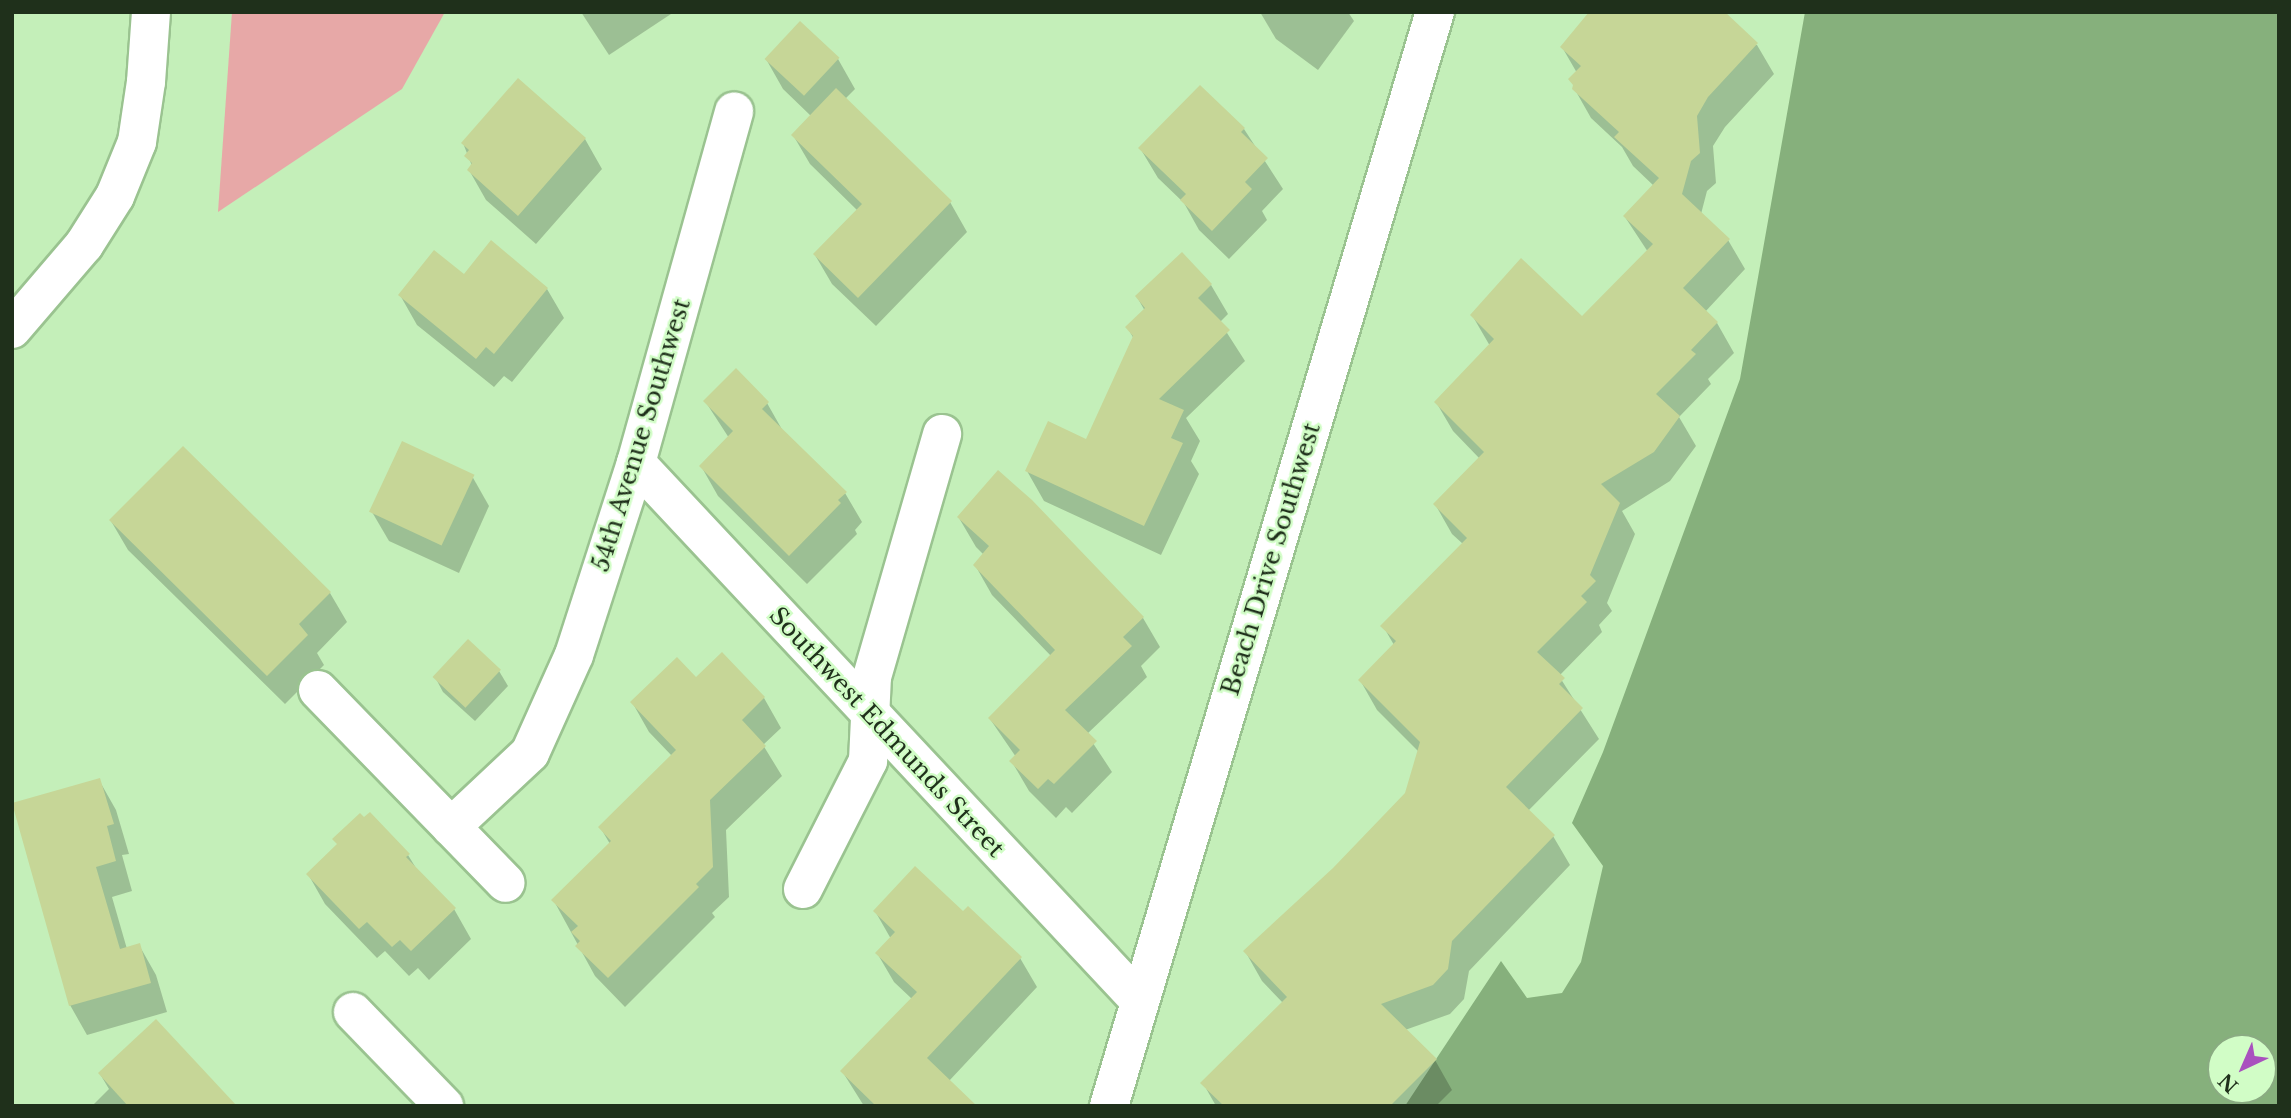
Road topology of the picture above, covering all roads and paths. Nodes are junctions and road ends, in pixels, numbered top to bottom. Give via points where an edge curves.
1 (151, 12) edge
2 (1434, 12) edge
3 (734, 111) dead end
4 (12, 329) edge
5 (942, 433) dead end
6 (636, 463) junction
7 (318, 690) dead end
8 (870, 715) junction
9 (451, 827) junction
10 (506, 883) dead end
11 (803, 889) dead end
12 (1139, 1000) junction
13 (353, 1012) dead end
14 (444, 1106) edge
15 (1109, 1106) edge

1 - 4 street via 137,142 115,196 84,245
2 - 12 street, Beach Drive Southwest
3 - 6 street, 54th Avenue Southwest
5 - 8 street via 872,677
6 - 8 street, Southwest Edmunds Street
6 - 9 street, 54th Avenue Southwest via 574,654 530,753
7 - 9 street
8 - 11 street via 868,761
8 - 12 street, Southwest Edmunds Street
9 - 10 street
12 - 15 street, Beach Drive Southwest
13 - 14 street

